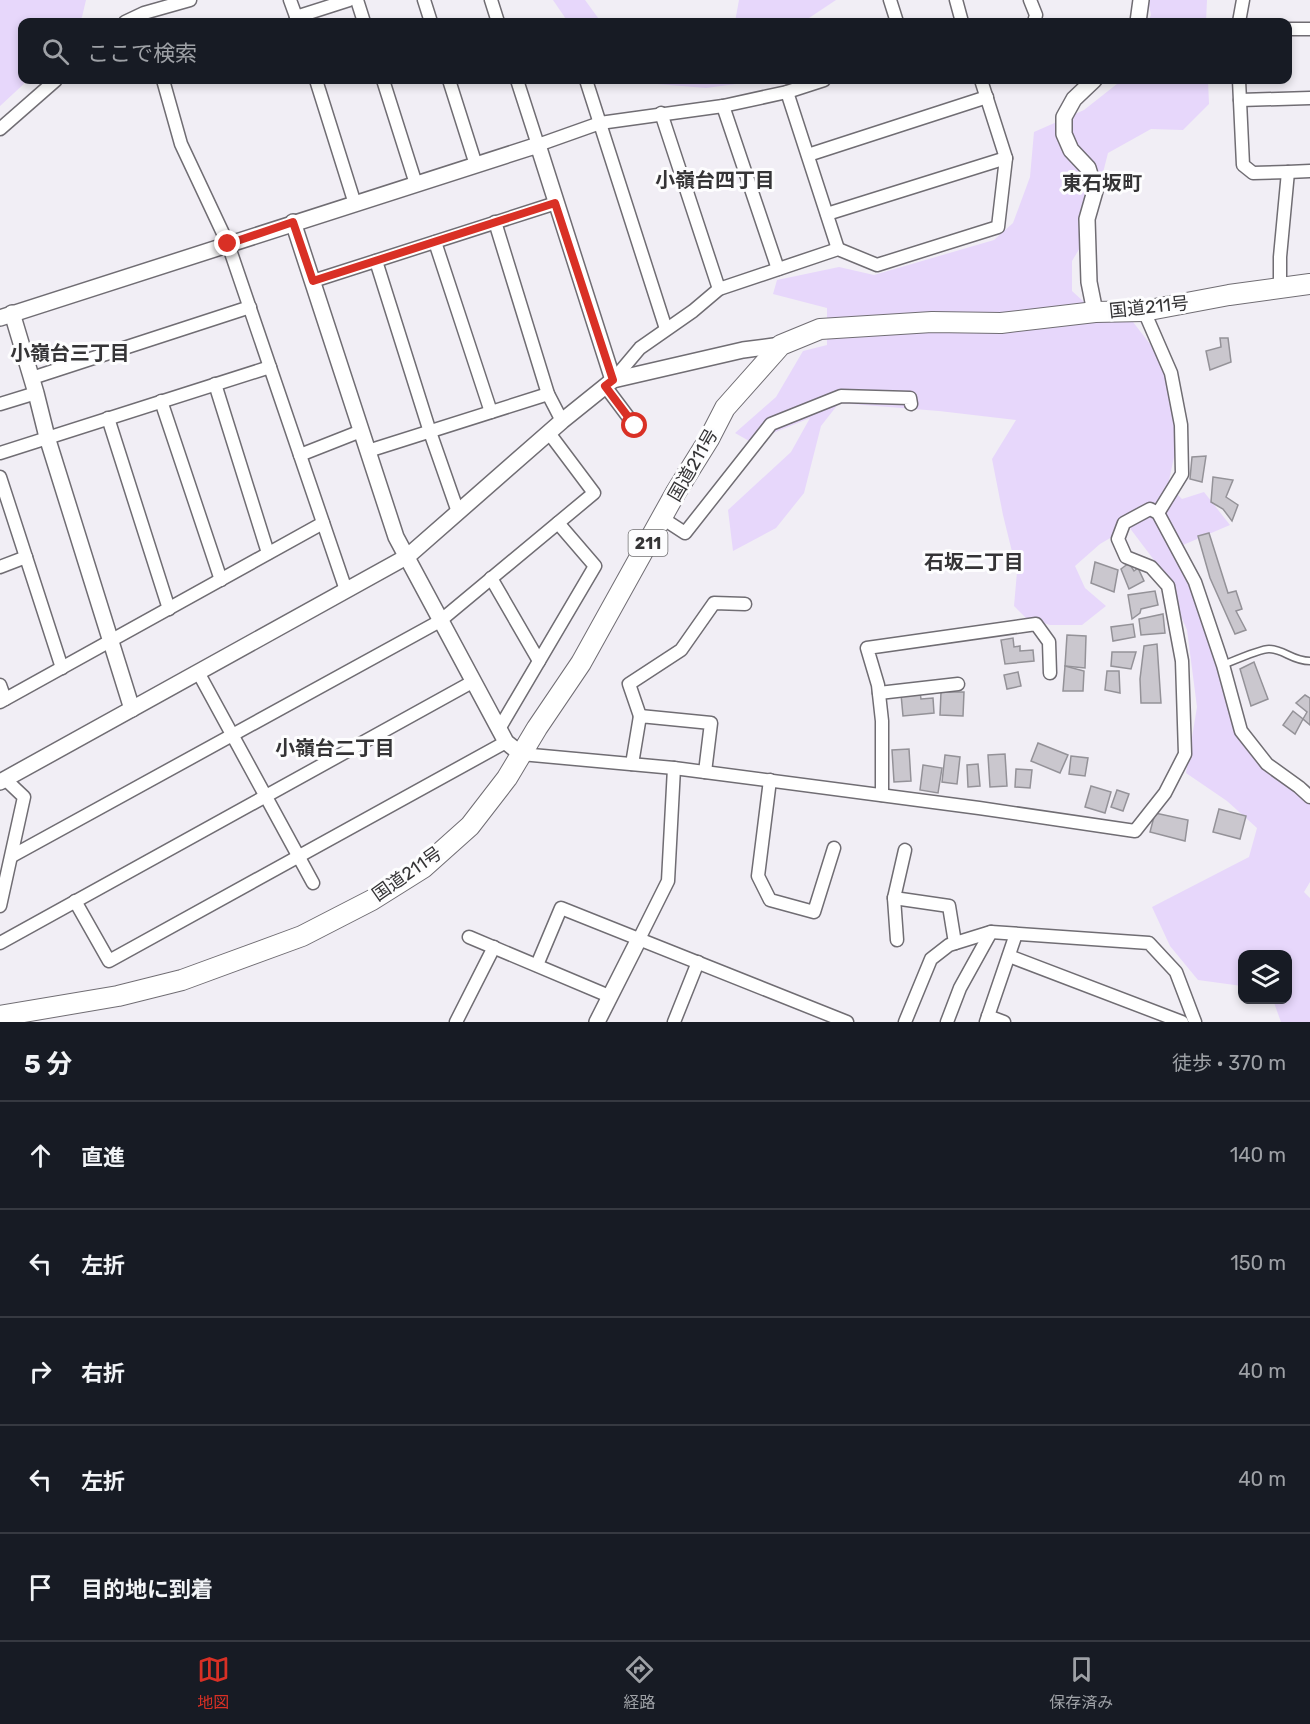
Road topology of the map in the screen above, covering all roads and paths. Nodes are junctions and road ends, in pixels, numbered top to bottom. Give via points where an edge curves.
1 (190, 0) edge
2 (290, 0) edge
3 (349, 0) edge
4 (357, 0) edge
5 (424, 0) edge
6 (491, 0) edge
7 (890, 0) edge
8 (956, 0) edge
9 (1030, 0) edge
10 (1141, 0) edge
11 (1243, 0) edge
12 (145, 18) edge
13 (296, 18) edge
14 (302, 18) edge
15 (363, 18) edge
16 (430, 18) edge
17 (497, 18) edge
18 (896, 18) edge
19 (961, 18) edge
20 (1035, 18) edge
21 (1139, 18) edge
22 (1240, 18) edge
23 (1292, 29) edge
24 (1310, 29) edge
25 (51, 84) edge
26 (164, 84) edge
27 (317, 84) edge
28 (383, 84) edge
29 (450, 84) edge
30 (518, 84) edge
31 (587, 84) edge
32 (812, 84) edge
33 (982, 84) edge
34 (1090, 84) edge
35 (1239, 84) edge
36 (788, 92) junction
37 (987, 97) junction
38 (1310, 98) edge
39 (1240, 100) junction
40 (723, 106) junction
41 (661, 113) junction
42 (600, 123) junction
43 (0, 129) edge
44 (538, 145) junction
45 (808, 155) junction
46 (1006, 158) junction
47 (476, 165) junction
48 (1310, 171) edge
49 (1288, 172) junction
50 (416, 184) junction
51 (555, 203) junction
52 (355, 204) junction
53 (827, 214) junction
54 (293, 222) junction
55 (495, 222) junction
56 (435, 242) junction
57 (228, 244) junction
58 (838, 249) junction
59 (376, 261) junction
60 (778, 269) junction
61 (313, 281) junction
62 (1310, 284) edge
63 (1281, 288) junction
64 (718, 289) junction
65 (250, 307) junction
66 (1144, 311) junction
67 (1095, 312) junction
68 (6, 315) edge
69 (666, 329) junction
70 (781, 345) junction
71 (270, 367) junction
72 (609, 383) junction
73 (215, 384) junction
74 (34, 385) junction
75 (548, 394) junction
76 (161, 402) junction
77 (0, 404) edge
78 (911, 404) dead end
79 (491, 412) junction
80 (108, 418) junction
81 (562, 421) junction
82 (635, 426) dead end
83 (361, 431) junction
84 (430, 432) junction
85 (549, 433) junction
86 (47, 437) junction
87 (368, 451) junction
88 (0, 453) edge
89 (300, 455) junction
90 (0, 477) edge
91 (458, 512) junction
92 (1158, 513) junction
93 (662, 518) junction
94 (323, 523) junction
95 (558, 523) junction
96 (268, 553) junction
97 (408, 556) junction
98 (26, 557) junction
99 (0, 567) edge
100 (491, 578) junction
101 (221, 580) junction
102 (346, 590) junction
103 (745, 604) dead end
104 (169, 609) junction
105 (440, 621) junction
106 (111, 641) junction
107 (539, 661) junction
108 (1310, 662) edge
109 (1222, 665) junction
110 (62, 668) junction
111 (198, 672) junction
112 (1050, 672) dead end
113 (474, 681) junction
114 (958, 684) dead end
115 (0, 685) edge
116 (879, 693) junction
117 (2, 701) edge
118 (132, 709) junction
119 (640, 716) junction
120 (233, 736) junction
121 (508, 742) junction
122 (632, 764) junction
123 (674, 768) junction
124 (705, 772) junction
125 (770, 780) junction
126 (2, 781) edge
127 (882, 795) junction
128 (265, 796) junction
129 (1310, 797) edge
130 (834, 848) dead end
131 (905, 850) dead end
132 (12, 856) junction
133 (298, 857) junction
134 (313, 883) dead end
135 (894, 898) junction
136 (75, 901) junction
137 (0, 906) edge
138 (991, 932) junction
139 (1016, 934) junction
140 (469, 936) dead end
141 (639, 939) junction
142 (897, 940) dead end
143 (0, 943) edge
144 (955, 943) junction
145 (494, 947) junction
146 (1009, 956) junction
147 (698, 962) junction
148 (537, 965) junction
149 (609, 996) junction
150 (74, 1004) junction
151 (0, 1010) edge
152 (0, 1016) edge
153 (987, 1019) edge
154 (456, 1022) edge
155 (597, 1022) edge
156 (674, 1022) edge
157 (844, 1022) edge
158 (905, 1022) edge
159 (947, 1022) edge
160 (1004, 1022) edge
161 (1182, 1022) edge
162 (1195, 1022) edge

1 - 12 street
2 - 13 street
3 - 14 street
4 - 15 street
5 - 16 street
6 - 17 street
7 - 18 street
8 - 19 street
9 - 20 street
10 - 21 street
11 - 22 street
23 - 24 street
25 - 43 street
26 - 57 street via 181,144
27 - 52 street
28 - 50 street
29 - 47 street
30 - 44 street
31 - 42 street
32 - 36 street
33 - 37 street
34 - 67 street via 1074,99 1064,117 1064,134 1071,150 1088,168 1095,191 1087,219 1089,282
35 - 39 street
36 - 40 street
36 - 45 street
37 - 45 street
37 - 46 street
38 - 39 street
39 - 49 street via 1243,165 1253,173
40 - 41 street
40 - 60 street
41 - 42 street
41 - 64 street
42 - 44 street
42 - 69 street
44 - 47 street
44 - 51 street
45 - 53 street
46 - 53 street
46 - 58 street via 998,227 877,265
47 - 50 street
48 - 49 street
49 - 63 street
50 - 52 street
51 - 55 street
51 - 72 street
52 - 54 street
53 - 58 street
54 - 57 street
54 - 61 street
55 - 56 street
55 - 75 street
56 - 59 street
56 - 79 street
57 - 65 street
57 - 68 street
58 - 60 street
59 - 61 street
59 - 84 street
60 - 64 street
61 - 83 street
62 - 63 highway, 国道211号 / 211
63 - 66 highway, 国道211号 / 211
64 - 69 street
65 - 71 street
65 - 74 street
66 - 67 highway, 国道211号 / 211
66 - 92 street via 1171,373 1181,425 1182,474
67 - 70 highway, 国道211号 / 211 via 1001,323 932,322 820,329
68 - 74 street
69 - 72 street via 640,348
70 - 72 street via 744,350
70 - 93 highway, 国道211号 / 211 via 725,408
71 - 73 street
71 - 89 street
72 - 81 street
72 - 82 street
73 - 76 street
73 - 96 street
74 - 77 street
74 - 86 street
75 - 79 street
75 - 81 street
76 - 80 street
76 - 101 street
78 - 93 street via 910,398 841,396 771,424 685,533
79 - 84 street
80 - 86 street
80 - 104 street
81 - 85 street
83 - 87 street
83 - 89 street
84 - 87 street
84 - 91 street
85 - 91 street
85 - 95 street via 594,493
86 - 88 street
86 - 106 street
87 - 97 street via 396,537
89 - 94 street
90 - 98 street
91 - 97 street
92 - 109 street via 1195,582
92 - 127 street via 1150,509 1124,524 1118,539 1126,557 1151,567 1168,586 1182,661 1185,754 1166,793 1135,831
93 - 121 highway, 国道211号 / 211 via 581,663
94 - 96 street
94 - 102 street
95 - 100 street
95 - 107 street via 595,566
96 - 101 street
97 - 102 street
97 - 105 street
98 - 99 street
98 - 110 street
100 - 105 street
100 - 107 street
101 - 104 street
102 - 111 street
103 - 119 street via 714,603 681,650 629,684
104 - 106 street
105 - 113 street
105 - 120 street
106 - 110 street
106 - 118 street
107 - 121 street
108 - 109 lane via 1298,662 1268,649
109 - 129 street via 1241,731 1268,764
110 - 117 street
111 - 118 street
111 - 120 street
112 - 116 street via 1049,642 1036,624 867,648
113 - 121 street
113 - 128 street
114 - 116 street
115 - 117 street
116 - 127 street
118 - 126 street
119 - 122 street
119 - 124 street via 711,723
120 - 128 street
120 - 132 street
121 - 122 street
121 - 133 street
121 - 150 highway, 国道211号 / 211 via 507,778 470,826 423,868 372,900 302,936 182,981
122 - 123 street
123 - 124 street
123 - 141 street via 668,881
124 - 125 street
125 - 127 street
125 - 130 street via 758,876 770,900 814,912
126 - 132 street via 24,797
128 - 133 street
128 - 136 street
131 - 135 street
132 - 137 street
133 - 134 street
133 - 136 street via 109,961
135 - 142 street
135 - 144 street via 949,906
136 - 143 street
138 - 139 street
138 - 144 street
138 - 159 street via 960,988
139 - 146 street
139 - 162 street via 1149,943 1176,972
140 - 145 street
141 - 147 street
141 - 148 street via 561,908
141 - 149 street
144 - 158 street via 931,959
145 - 148 street
145 - 154 street
146 - 153 street
146 - 161 street
147 - 156 street
147 - 157 street
148 - 149 street
149 - 155 street
150 - 151 highway, 国道211号 / 211
150 - 152 highway, 国道211号 / 211
153 - 160 street

